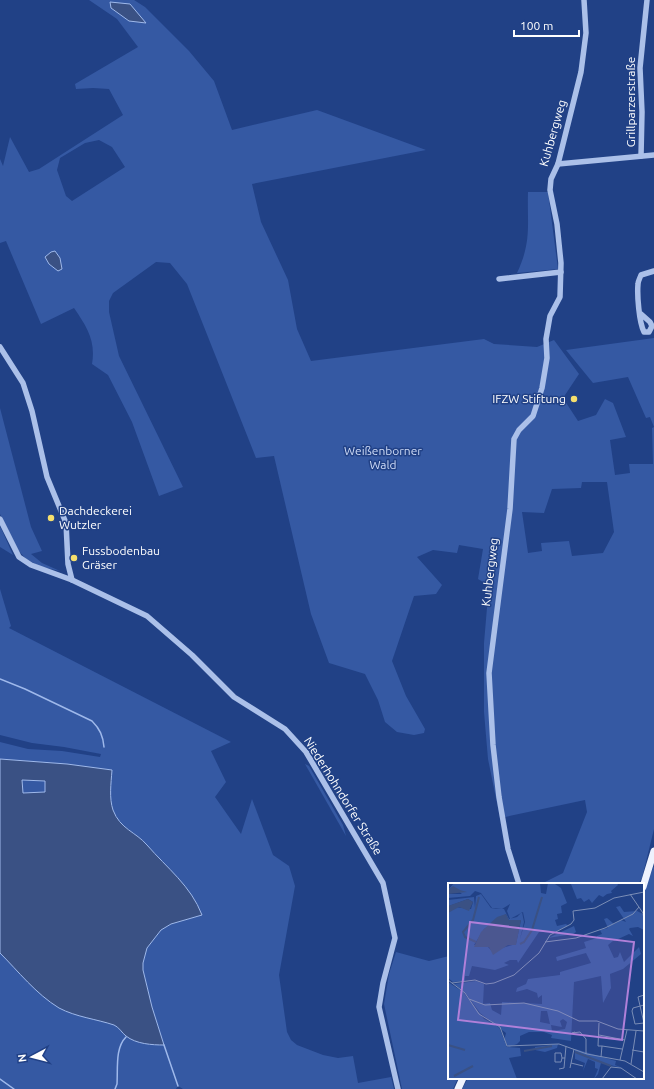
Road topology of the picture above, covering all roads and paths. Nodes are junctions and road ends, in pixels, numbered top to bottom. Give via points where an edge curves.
1 (584, 0) edge
2 (647, 0) edge
3 (654, 155) edge
4 (641, 156) junction
5 (558, 164) junction
6 (654, 271) edge
7 (561, 272) junction
8 (499, 279) dead end
9 (640, 314) dead end
10 (0, 347) edge
11 (0, 519) edge
12 (72, 580) junction
13 (654, 851) edge
14 (519, 883) edge
15 (644, 884) edge
16 (463, 1079) edge
17 (398, 1089) edge
18 (458, 1089) edge

1 - 5 street, Kuhbergweg via 586,33 581,72
2 - 4 street, Grillparzerstraße via 640,68
3 - 4 street
4 - 5 street
5 - 7 street, Kuhbergweg via 551,179 550,190 557,224
6 - 9 street via 641,275 637,283
7 - 8 street
7 - 14 street, Kuhbergweg via 560,296 550,316 546,339 542,388 534,416 519,430 514,439 510,509 489,673 499,797 508,849
10 - 12 street via 23,383 32,411 47,477 66,523 68,564
11 - 12 street, Niederhohndorfer Straße via 19,557 46,572
12 - 17 street, Niederhohndorfer Straße via 135,609 156,623 234,697 285,729 311,760 380,876 384,888 396,938 379,1007
13 - 15 main road
16 - 18 main road

